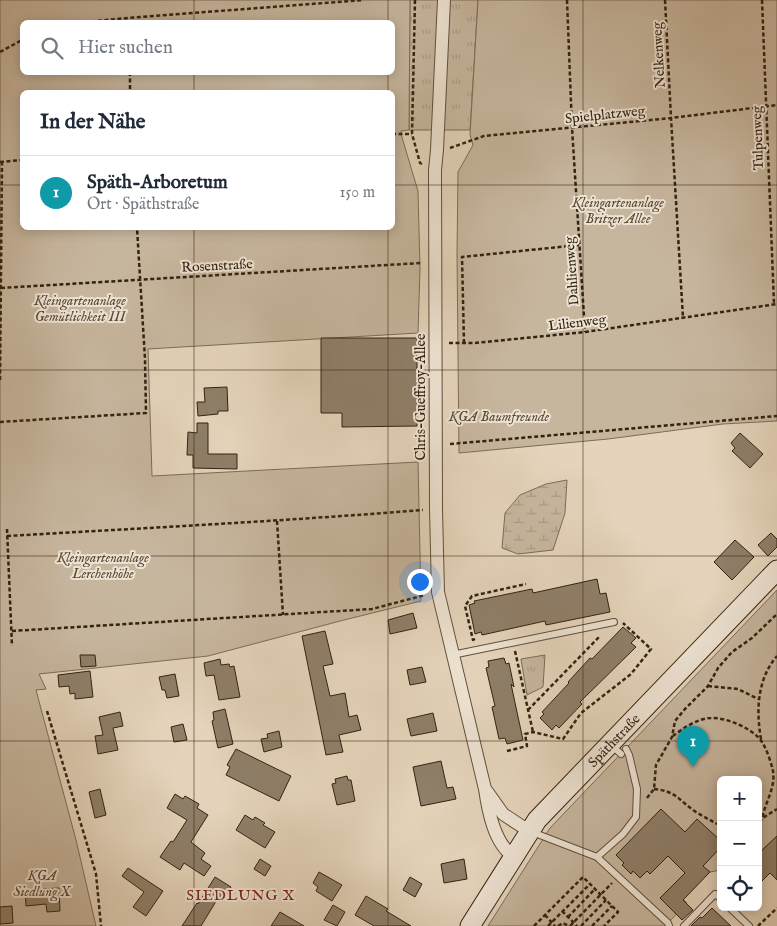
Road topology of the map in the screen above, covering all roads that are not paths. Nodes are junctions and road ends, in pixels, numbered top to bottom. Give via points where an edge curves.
1 (444, 0) edge
2 (777, 570) edge
3 (614, 622) road end
4 (452, 656) junction
5 (619, 749) junction
6 (485, 789) junction
7 (529, 831) junction
8 (513, 856) junction
9 (597, 856) junction
10 (717, 896) edge
11 (733, 911) edge
12 (470, 926) edge
13 (669, 926) edge
14 (684, 926) edge
15 (749, 926) edge

1 - 4 street, Chris-Gueffroy-Allee via 435,170 436,510 438,592
2 - 5 main road, Späthstraße
3 - 4 lane
4 - 6 street, Chris-Gueffroy-Allee
5 - 7 main road, Späthstraße via 537,820
5 - 9 lane via 629,755 636,789 636,817 624,834
6 - 7 street, Chris-Gueffroy-Allee via 504,814
6 - 8 street, Chris-Gueffroy-Allee via 488,809 502,845
7 - 8 main road, Späthstraße
7 - 9 lane
8 - 12 main road, Späthstraße
9 - 13 lane
10 - 14 lane via 715,894
11 - 15 lane

